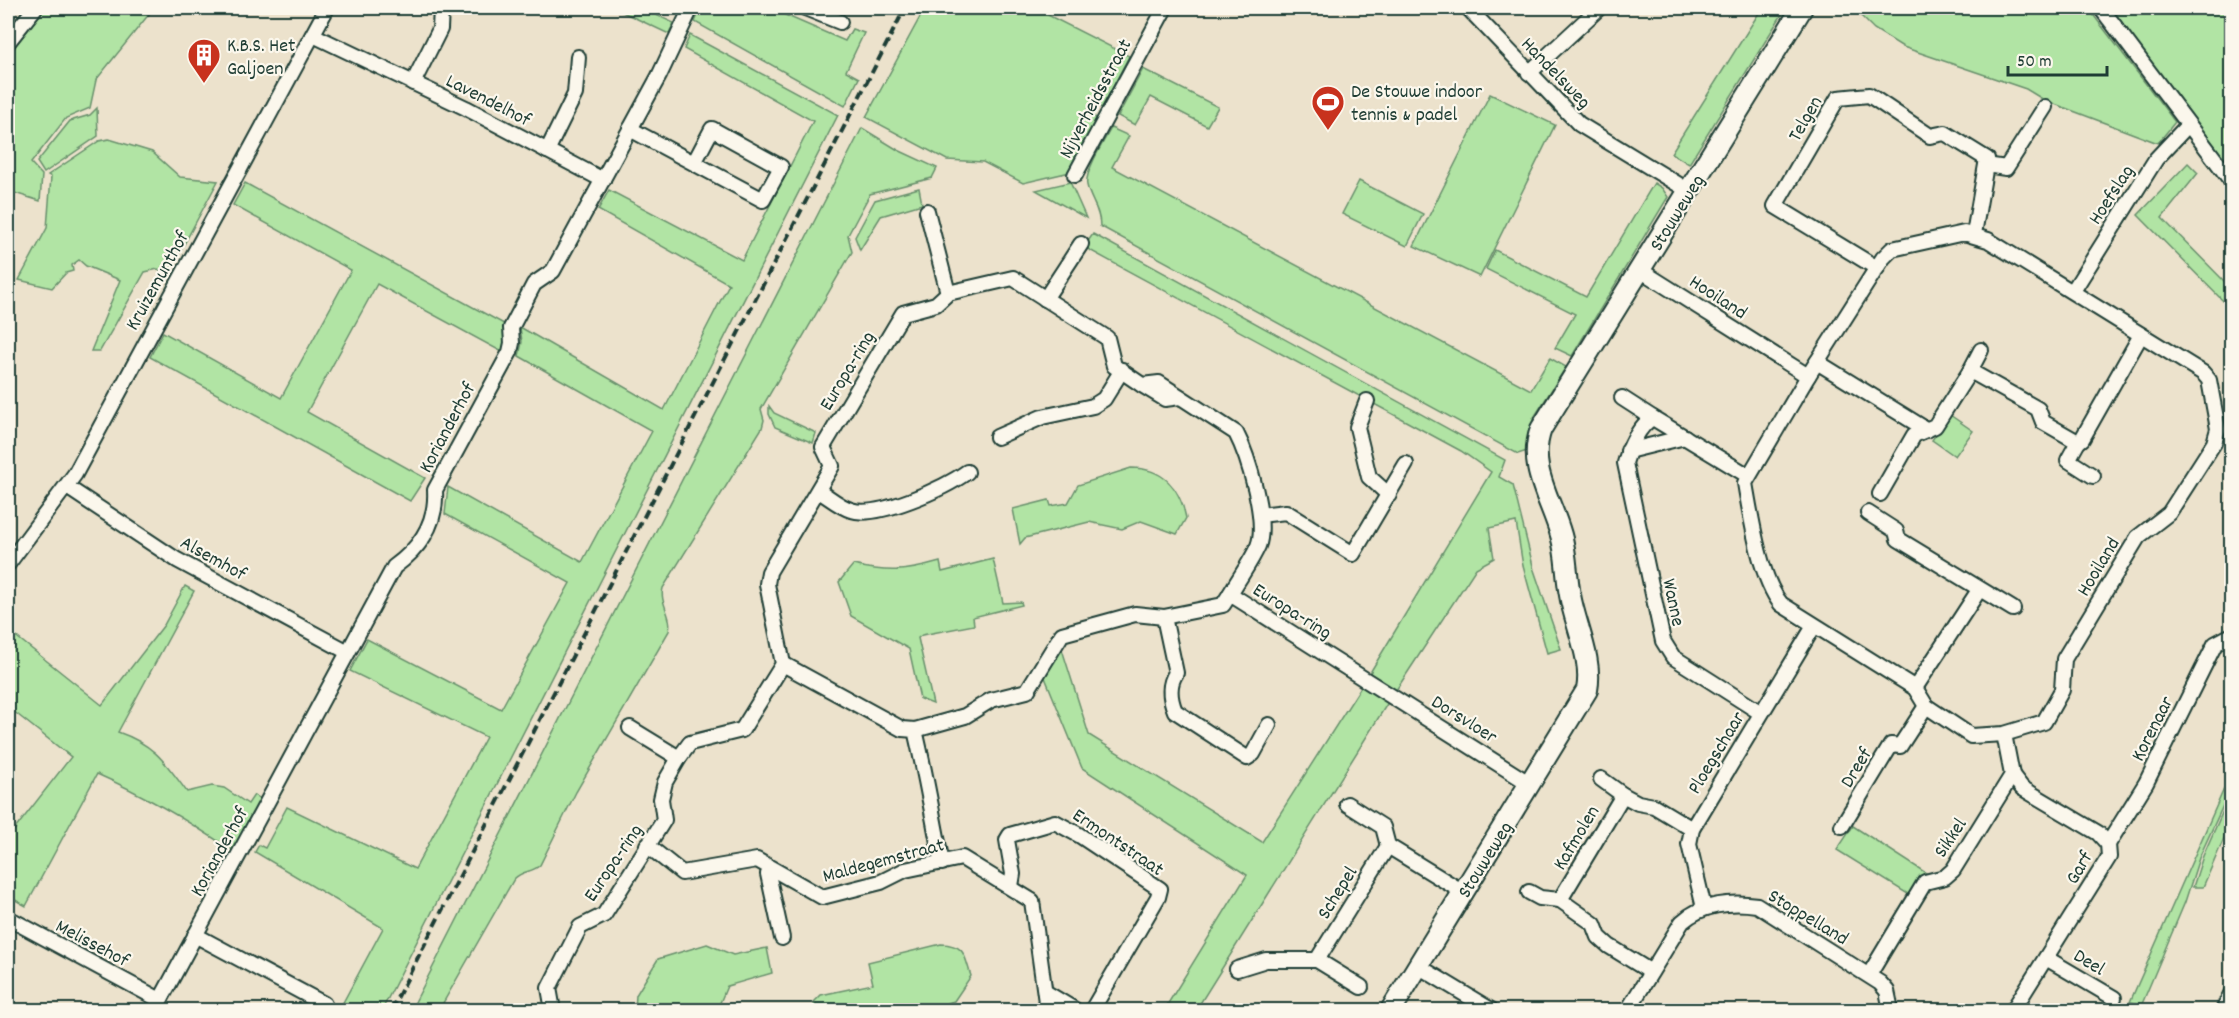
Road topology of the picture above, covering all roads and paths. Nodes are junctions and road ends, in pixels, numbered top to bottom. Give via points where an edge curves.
1 (35, 8) edge
2 (327, 8) edge
3 (441, 8) edge
4 (690, 8) edge
5 (805, 8) edge
6 (1165, 8) edge
7 (1468, 8) edge
8 (1599, 8) edge
9 (1802, 8) edge
10 (2101, 8) edge
11 (840, 22) dead end
12 (313, 35) junction
13 (8, 42) edge
14 (578, 57) dead end
15 (1529, 73) junction
16 (413, 83) junction
17 (2045, 107) dead end
18 (2188, 125) junction
19 (630, 129) junction
20 (547, 151) junction
21 (694, 163) junction
22 (1986, 165) junction
23 (1075, 175) dead end
24 (603, 180) junction
25 (2232, 182) edge
26 (1689, 191) junction
27 (927, 211) dead end
28 (1974, 234) junction
29 (1081, 244) dead end
30 (1877, 268) junction
31 (1640, 270) junction
32 (2073, 291) junction
33 (948, 294) junction
34 (1045, 299) junction
35 (2141, 335) junction
36 (1981, 350) dead end
37 (1817, 362) junction
38 (1122, 370) junction
39 (1970, 371) junction
40 (1808, 376) junction
41 (1622, 398) dead end
42 (1367, 401) dead end
43 (1653, 418) junction
44 (2225, 428) edge
45 (1927, 430) junction
46 (997, 437) dead end
47 (1685, 437) junction
48 (2078, 442) junction
49 (1628, 451) junction
50 (1406, 464) dead end
51 (967, 472) dead end
52 (1748, 475) junction
53 (2093, 476) dead end
54 (67, 487) junction
55 (819, 491) junction
56 (1880, 494) dead end
57 (1389, 495) junction
58 (1868, 513) dead end
59 (1260, 515) junction
60 (8, 564) edge
61 (1979, 590) junction
62 (1230, 594) junction
63 (2013, 609) dead end
64 (1164, 617) junction
65 (1814, 626) junction
66 (2232, 635) edge
67 (348, 652) junction
68 (783, 664) junction
69 (1379, 687) joint
70 (1915, 688) junction
71 (1926, 706) junction
72 (1761, 713) junction
73 (1269, 725) dead end
74 (630, 728) dead end
75 (915, 730) junction
76 (2004, 734) junction
77 (679, 758) junction
78 (2012, 775) junction
79 (1600, 779) dead end
80 (1530, 783) junction
81 (1623, 795) junction
82 (1347, 804) dead end
83 (1842, 826) dead end
84 (1692, 829) junction
85 (2108, 844) junction
86 (647, 845) junction
87 (1388, 846) junction
88 (942, 863) junction
89 (771, 869) junction
90 (1011, 886) junction
91 (1463, 892) junction
92 (1529, 892) dead end
93 (1560, 900) junction
94 (1704, 908) junction
95 (8, 918) edge
96 (195, 935) junction
97 (783, 938) dead end
98 (2046, 958) junction
99 (1317, 960) junction
100 (1418, 966) junction
101 (1237, 969) dead end
102 (1650, 972) junction
103 (1869, 975) junction
104 (1361, 987) dead end
105 (1045, 992) junction
106 (2232, 993) edge
107 (2114, 998) dead end
108 (158, 1005) edge
109 (324, 1005) dead end
110 (2224, 1010) edge
111 (553, 1011) edge
112 (1042, 1011) edge
113 (1076, 1011) edge
114 (1092, 1011) edge
115 (1391, 1011) edge
116 (1491, 1011) edge
117 (1628, 1011) edge
118 (1891, 1011) edge
119 (2013, 1011) edge

1 - 13 street
2 - 12 street, Kruizemunthof
3 - 16 street, Lavendelhof via 440,29
4 - 19 street, Korianderhof
5 - 11 street
6 - 23 street, Nijverheidsstraat
7 - 15 street, Handelsweg
8 - 15 street
9 - 26 main road, Stouweweg
10 - 18 street
12 - 16 street, Lavendelhof
12 - 54 street, Kruizemunthof
14 - 20 street, Lavendelhof via 575,94
15 - 26 street, Handelsweg via 1580,124
16 - 20 street, Lavendelhof
17 - 22 street via 2006,168
18 - 25 street
18 - 32 street, Hoefslag via 2156,159
19 - 21 street
19 - 24 street, Korianderhof
20 - 24 street, Lavendelhof
21 - 21 street via 712,129 781,167 763,200
22 - 28 street
22 - 30 street, Telgen via 1987,159 1945,133 1930,136 1869,95 1838,98 1775,206
24 - 67 street, Korianderhof via 553,271 534,284 510,328 510,352 435,490 434,513 414,552 394,567
26 - 31 main road, Stouweweg
27 - 33 street
28 - 30 street via 1892,249
28 - 32 street, Hooiland
29 - 34 street
30 - 37 street
31 - 40 street, Hooiland
31 - 80 main road, Stouweweg via 1541,429 1537,443 1537,465 1551,512 1551,535 1585,658 1576,707
32 - 35 street, Hooiland
33 - 34 street, Europa-ring via 1013,278
33 - 55 street, Europa-ring via 936,304 903,313 823,447 832,466
34 - 38 street, Europa-ring via 1107,338 1114,366
35 - 44 street, Hooiland via 2203,373
35 - 48 street
36 - 39 street
37 - 40 street
37 - 45 street
38 - 46 street via 1104,399 1093,406 1042,417
38 - 59 street, Europa-ring via 1142,385 1159,383 1236,433
39 - 45 street via 1935,426
39 - 48 street via 2038,409 2043,422
40 - 52 street
41 - 43 street
42 - 57 street via 1357,427 1369,477
43 - 47 street
43 - 49 street
44 - 76 street, Hooiland via 2169,513 2138,537 2064,659 2062,690 2044,722
45 - 56 street via 1914,435
47 - 49 street
47 - 52 street
48 - 53 street via 2068,460
49 - 72 street, Wanne via 1628,483 1663,641 1673,657
50 - 57 street
51 - 55 street via 953,482 874,512 851,511
52 - 65 street, Hooiland via 1745,483 1752,523 1772,594
54 - 60 street, Kruizemunthof
54 - 67 street, Alsemhof via 177,560
55 - 68 street, Europa-ring via 769,572 767,584
57 - 59 street via 1353,554 1286,512
58 - 61 street via 1896,531 1899,539
59 - 62 street, Europa-ring via 1259,543
61 - 63 street
61 - 70 street
62 - 64 street via 1223,605
62 - 69 street, Europa-ring
64 - 73 street via 1176,673 1171,680 1175,711 1247,758
64 - 75 street via 1135,614 1062,634 1027,691 991,700 965,716
65 - 70 street, Hooiland
65 - 72 street, Ploegschaar
66 - 85 street, Korenaar via 2215,644 2146,783
67 - 96 street, Korianderhof
68 - 75 street via 902,729
68 - 77 street, Europa-ring via 742,730 690,743
69 - 80 street, Dorsvloer
70 - 71 street, Hooiland
71 - 76 street, Hooiland via 1971,736
71 - 83 street, Dreef via 1900,746 1891,745
72 - 84 street, Ploegschaar
74 - 77 street
75 - 88 street
76 - 78 street
77 - 86 street, Europa-ring via 664,782 663,820
78 - 85 street, Garf via 2022,788 2098,833
78 - 103 street, Sikkel via 1953,870 1925,882
79 - 81 street, Kafmolen
80 - 91 main road, Stouweweg
81 - 84 street, Kafmolen via 1638,804 1654,806
81 - 93 street, Kafmolen
82 - 87 street via 1383,827
84 - 94 street via 1689,844
85 - 98 street, Garf via 2109,857
86 - 89 street, Maldegemstraat via 682,873 757,860
86 - 111 street, Europa-ring via 604,915 580,927 549,988
87 - 91 street
87 - 99 street, Schepel
88 - 89 street, Maldegemstraat via 905,870 881,882 822,897
88 - 90 street, Maldegemstraat via 962,858
89 - 97 street via 768,874
90 - 105 street, Maldegemstraat via 1032,901
90 - 114 street, Ermontstraat via 1013,874 1007,840 1010,835 1055,822 1160,889
91 - 100 main road, Stouweweg
92 - 93 street, Kafmolen
93 - 102 street, Kafmolen via 1594,924 1599,937 1609,946
94 - 102 street, Stoppelland via 1693,911 1682,922
94 - 103 street, Stoppelland via 1757,905
95 - 108 street, Melissehof
96 - 108 street, Korianderhof
96 - 109 street
98 - 107 street, Deel
98 - 119 street, Garf
99 - 101 street via 1266,960
99 - 104 street
100 - 115 main road, Stouweweg
100 - 116 street
102 - 117 street, Stoppelland
103 - 118 street, Stoppelland via 1887,991
105 - 112 street, Maldegemstraat
105 - 113 street
106 - 110 street

